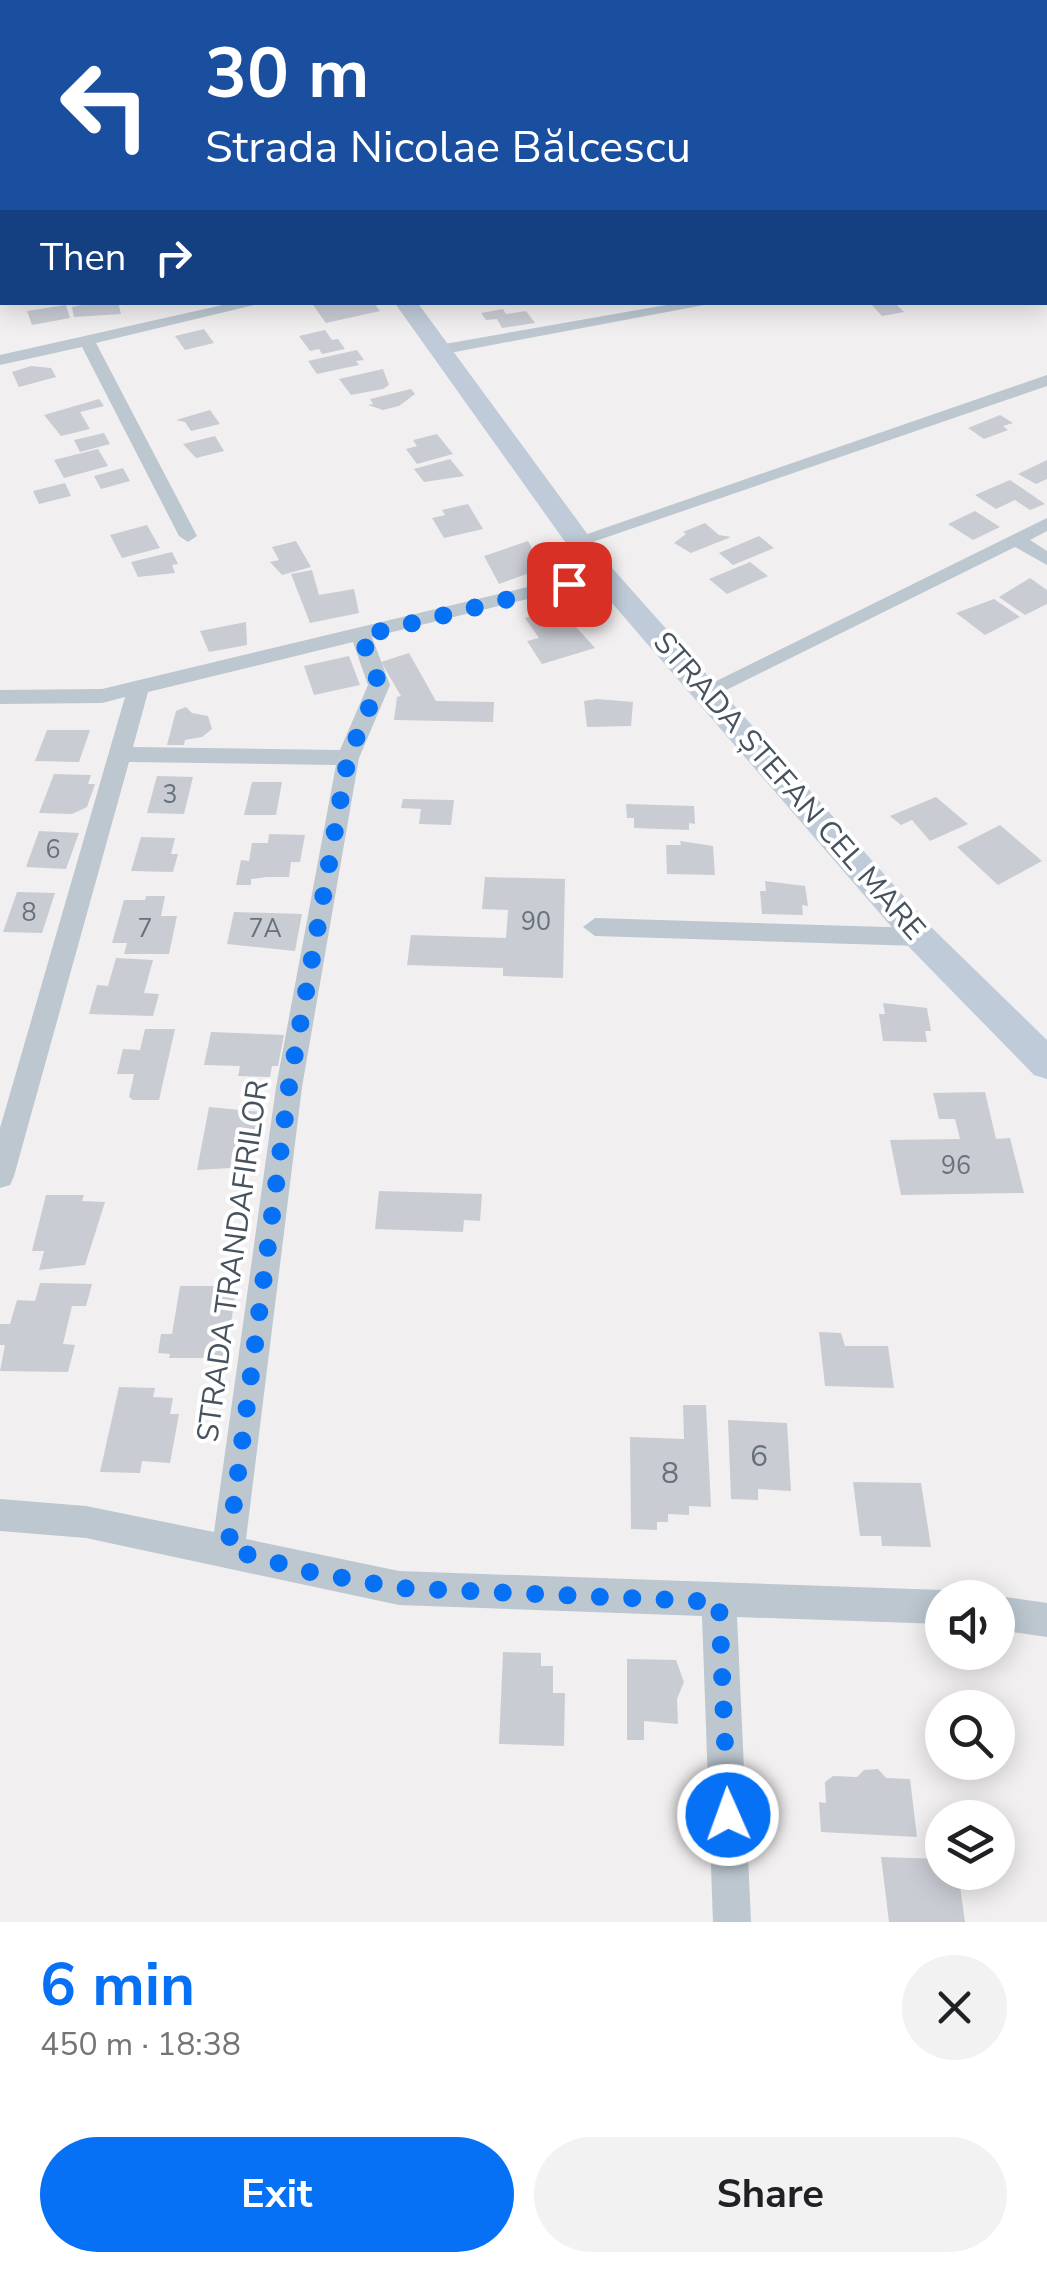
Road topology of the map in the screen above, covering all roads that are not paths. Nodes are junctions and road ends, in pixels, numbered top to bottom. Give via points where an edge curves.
1 (246, 305) edge
2 (407, 305) edge
3 (696, 305) edge
4 (88, 341) junction
5 (438, 350) junction
6 (0, 360) edge
7 (1047, 380) edge
8 (1047, 524) edge
9 (188, 536) dead end
10 (1016, 538) junction
11 (577, 542) junction
12 (1047, 559) edge
13 (603, 576) junction
14 (361, 636) junction
15 (138, 687) junction
16 (707, 692) junction
17 (0, 697) edge
18 (122, 754) junction
19 (348, 758) junction
20 (594, 927) dead end
21 (920, 937) junction
22 (1047, 1064) edge
23 (0, 1176) edge
24 (0, 1515) edge
25 (228, 1549) junction
26 (719, 1602) junction
27 (925, 1606) edge
28 (1015, 1615) edge
29 (1047, 1620) edge
30 (732, 1922) edge

1 - 4 street
2 - 5 street, STRADA ȘTEFAN CEL MARE
3 - 5 street
4 - 6 street
4 - 9 street
5 - 11 street, STRADA ȘTEFAN CEL MARE
7 - 11 street
8 - 10 street
10 - 12 street
10 - 16 street
11 - 13 street, STRADA ȘTEFAN CEL MARE
13 - 14 street
13 - 16 street, STRADA ȘTEFAN CEL MARE
14 - 15 street
14 - 19 street, STRADA TRANDAFIRILOR via 379,684
15 - 17 street via 69,699
15 - 18 street
16 - 21 street, STRADA ȘTEFAN CEL MARE
18 - 19 street
18 - 23 street
19 - 25 street, STRADA TRANDAFIRILOR via 289,1087
20 - 21 street
21 - 22 street, STRADA ȘTEFAN CEL MARE
24 - 25 street via 86,1522
25 - 26 street via 399,1588
26 - 27 street
26 - 30 street
28 - 29 street

